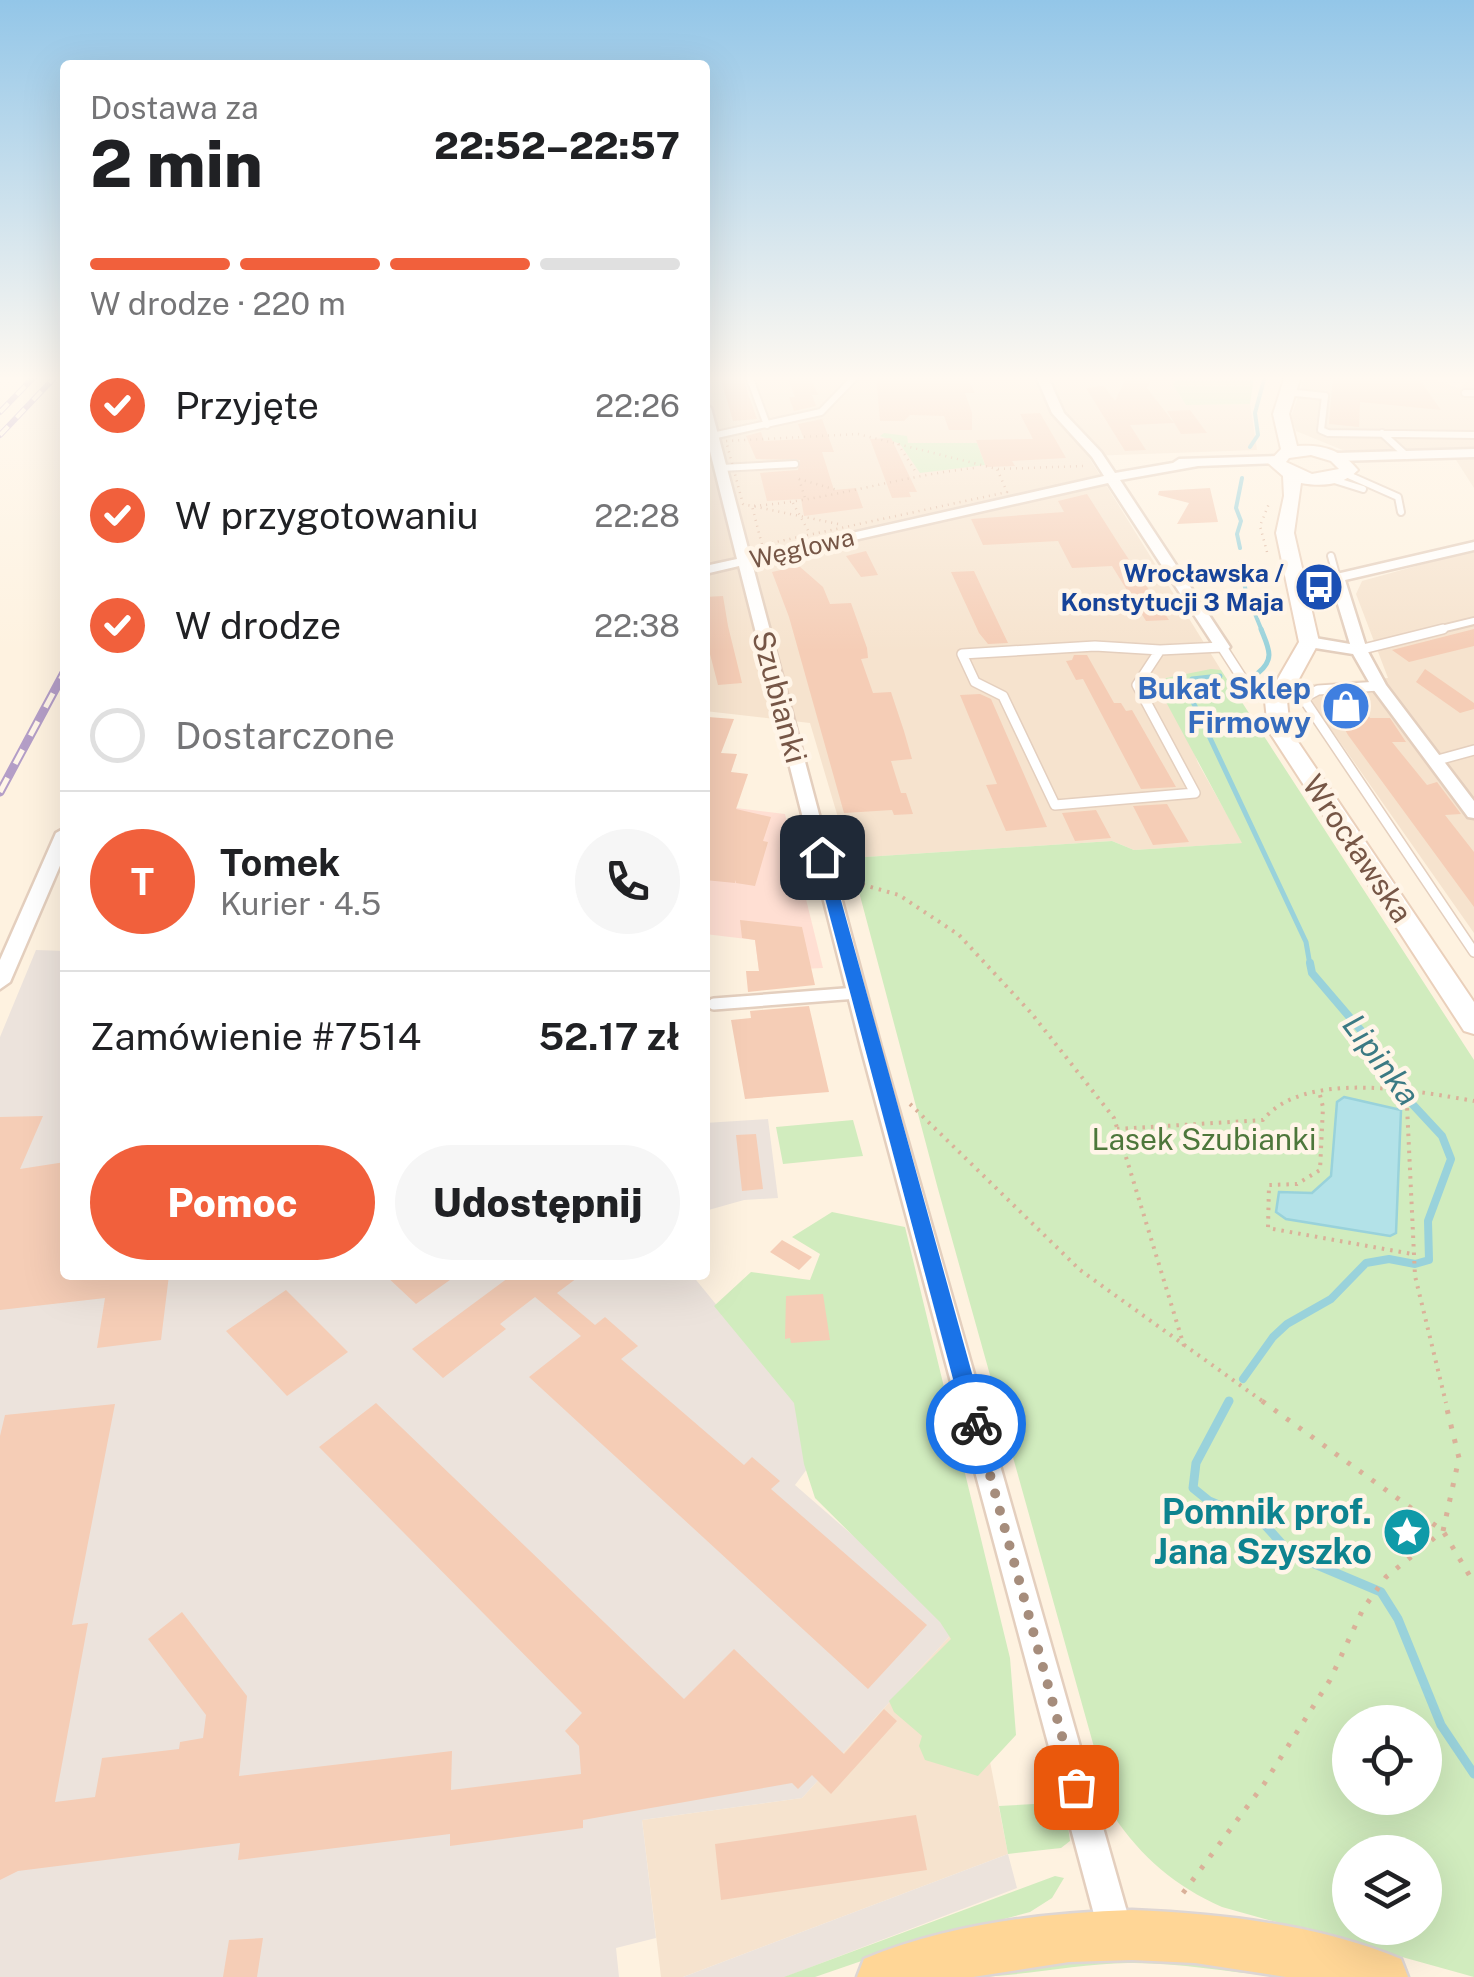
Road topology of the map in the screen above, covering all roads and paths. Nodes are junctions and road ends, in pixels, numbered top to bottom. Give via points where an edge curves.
1 (727, 468) joint
2 (914, 468) edge
3 (973, 468) edge
4 (990, 468) edge
5 (1009, 468) edge
6 (1101, 468) edge
7 (1169, 468) edge
8 (1272, 468) edge
9 (1332, 468) edge
10 (1347, 468) edge
11 (997, 469) junction
12 (1287, 470) junction
13 (1335, 471) junction
14 (918, 474) junction
15 (1110, 479) junction
16 (798, 480) dead end
17 (841, 491) junction
18 (1394, 495) junction
19 (793, 503) junction
20 (752, 506) junction
21 (1400, 512) dead end
22 (800, 516) junction
23 (853, 525) junction
24 (810, 535) junction
25 (1474, 546) edge
26 (1331, 556) dead end
27 (745, 561) junction
28 (710, 569) edge
29 (1337, 578) junction
30 (1474, 621) edge
31 (1308, 642) junction
32 (1222, 647) junction
33 (1160, 650) junction
34 (1359, 650) junction
35 (1242, 678) dead end
36 (1379, 686) junction
37 (1474, 750) edge
38 (1434, 761) junction
39 (1474, 813) edge
40 (60, 844) edge
41 (843, 879) dead end
42 (1474, 952) edge
43 (0, 982) edge
44 (857, 993) junction
45 (714, 1004) dead end
46 (1474, 1024) edge
47 (1393, 1089) junction
48 (1320, 1093) junction
49 (1474, 1100) edge
50 (907, 1101) dead end
51 (1117, 1129) junction
52 (1412, 1256) junction
53 (1184, 1346) junction
54 (1443, 1531) junction
55 (1474, 1582) edge
56 (1375, 1593) joint
57 (1183, 1893) dead end
58 (1116, 1933) junction
59 (882, 1977) edge
60 (1383, 1977) edge

1 - 20 path via 743,504
1 - 27 street, Szubianki
2 - 14 path
3 - 14 path
4 - 11 path
5 - 11 path
6 - 15 street
7 - 15 street, Węglowa
8 - 12 street, Węglowa
9 - 13 street
10 - 13 street
11 - 23 path via 1007,492
12 - 13 street
12 - 31 street via 1284,533
13 - 18 lane
13 - 18 lane
14 - 17 path
15 - 27 street, Węglowa
15 - 32 street
16 - 17 path
17 - 19 path
18 - 21 lane
19 - 20 path
19 - 22 path
20 - 22 path
20 - 24 path via 762,545
22 - 23 path
22 - 24 path
23 - 24 path
25 - 29 street
26 - 29 lane
27 - 28 street, Węglowa
27 - 44 street, Szubianki
29 - 34 street
30 - 34 lane
31 - 34 street
31 - 46 street, Wrocławska via 1277,692 1279,730
32 - 33 lane
32 - 35 lane
33 - 33 lane via 1095,646 962,654 976,682 1002,696 1056,804 1195,793 1140,698 1137,685
34 - 36 street
36 - 38 street
36 - 42 lane, Wrocławska via 1318,690 1303,698
37 - 38 lane
38 - 39 street
40 - 43 street
41 - 51 path via 899,896 959,935 1032,1014
44 - 45 lane
44 - 58 street, Szubianki
47 - 48 path
47 - 49 path
47 - 52 path via 1407,1106
48 - 51 path via 1279,1104 1262,1120
48 - 52 path via 1320,1170 1296,1184 1269,1185 1268,1228
50 - 53 path via 1080,1270
51 - 53 path
52 - 54 path via 1459,1458
53 - 54 path
54 - 55 path
54 - 56 path
56 - 57 path via 1264,1784
58 - 59 main road via 1007,1944
58 - 60 main road via 1222,1939

